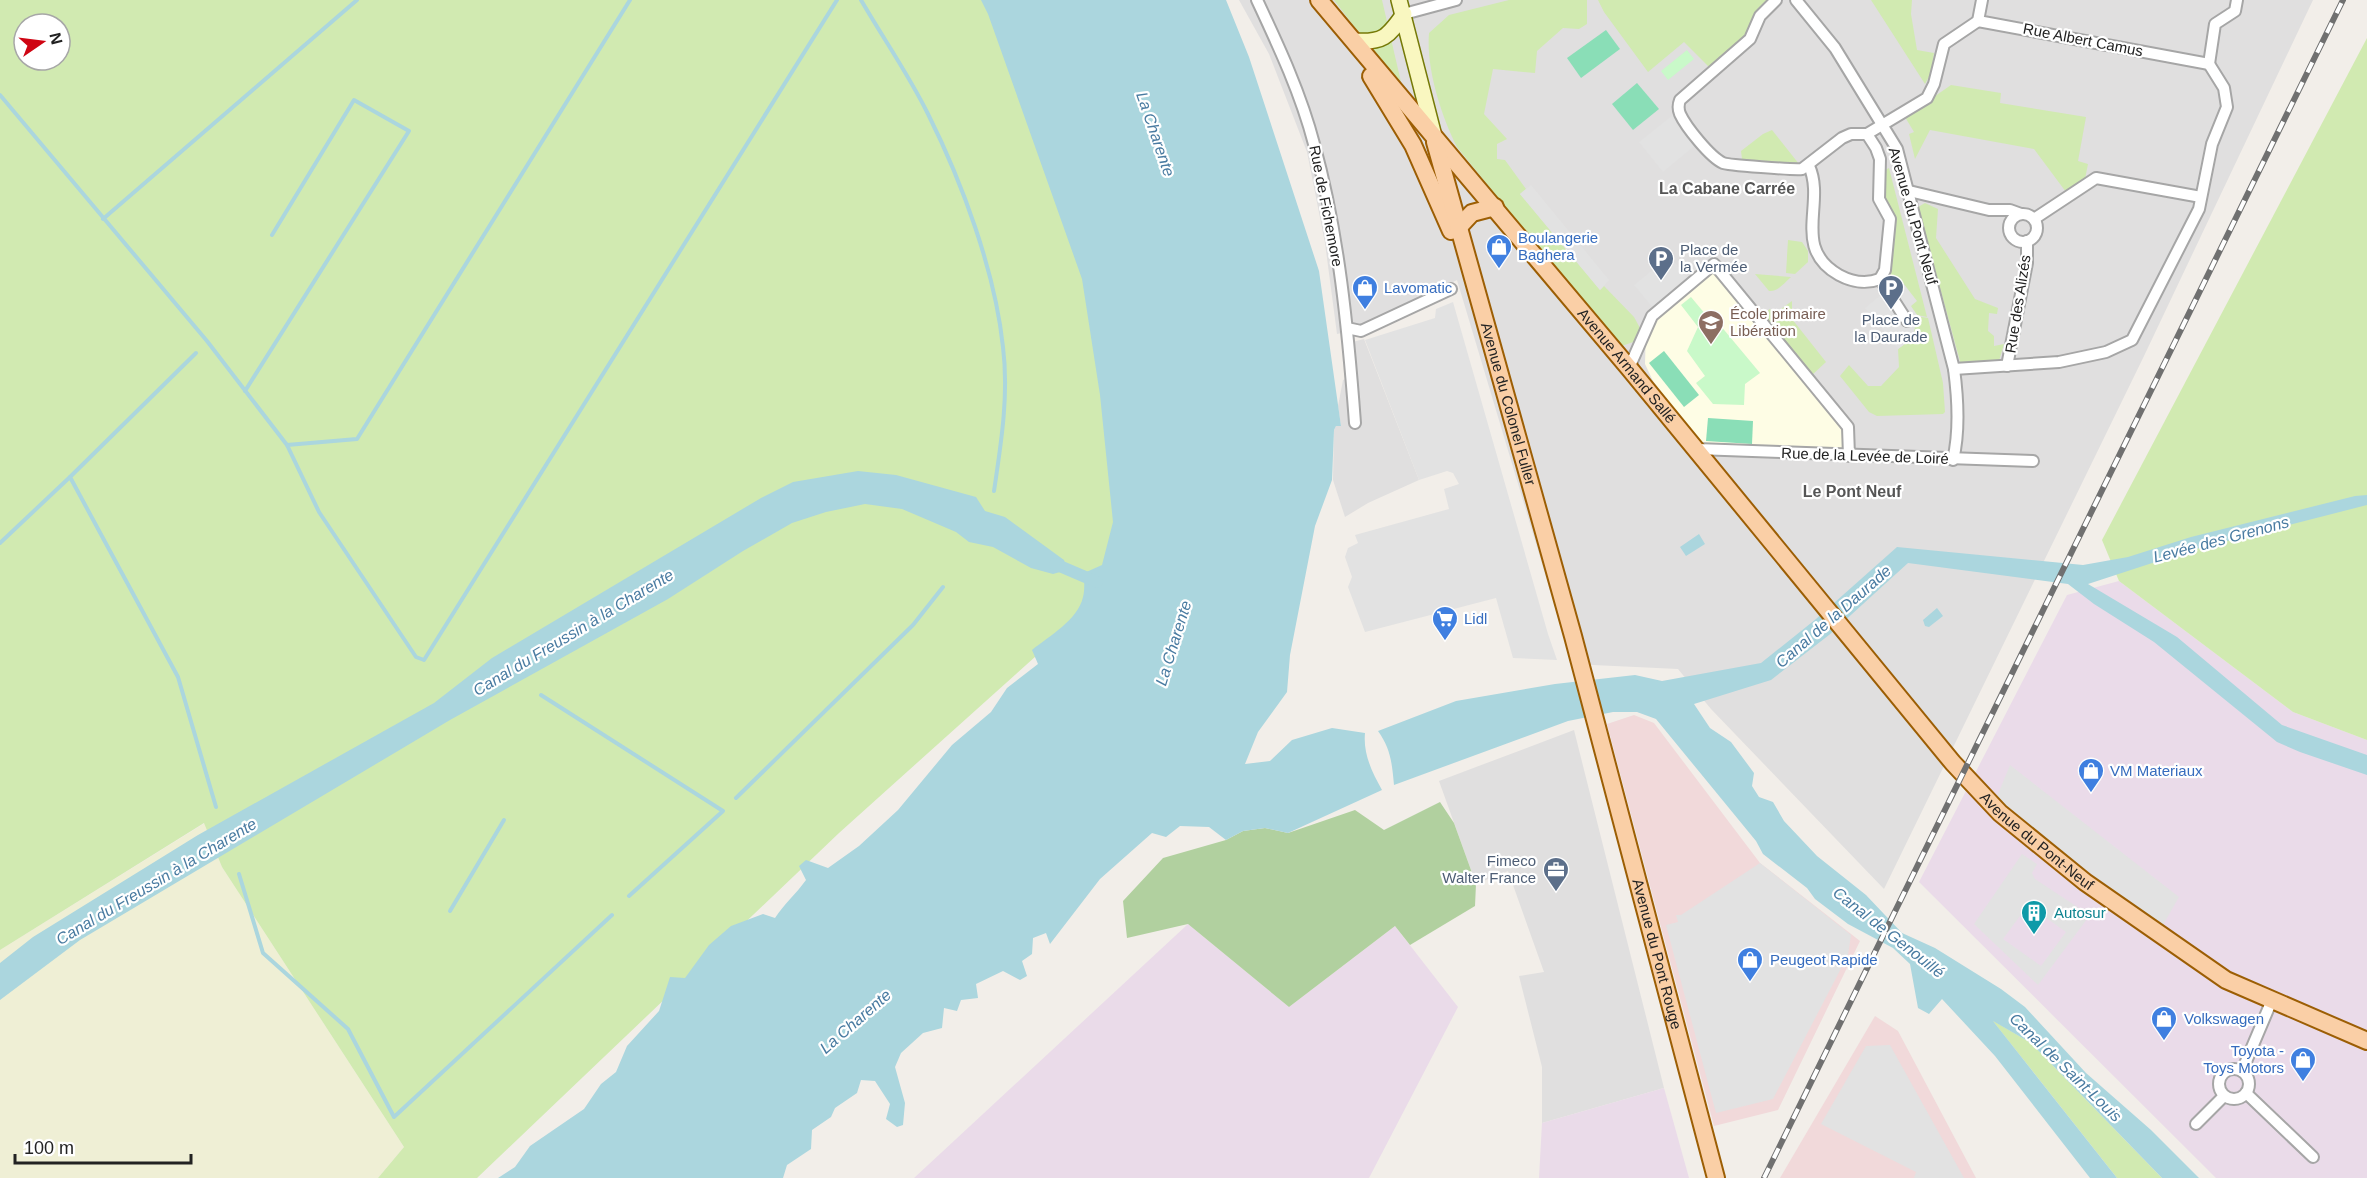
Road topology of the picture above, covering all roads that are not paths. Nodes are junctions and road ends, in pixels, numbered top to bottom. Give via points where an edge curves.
1 (1257, 0) edge
2 (1319, 0) edge
3 (1456, 0) edge
4 (1776, 0) edge
5 (1796, 0) edge
6 (1982, 0) edge
7 (2237, 0) edge
8 (1401, 7) edge
9 (1331, 15) junction
10 (1978, 21) junction
11 (1354, 42) junction
12 (2209, 64) junction
13 (1884, 125) junction
14 (1867, 134) junction
15 (1434, 136) junction
16 (1809, 165) junction
17 (1909, 191) junction
18 (2201, 197) junction
19 (1495, 207) junction
20 (1989, 210) junction
21 (2021, 214) junction
22 (2034, 219) junction
23 (2010, 226) junction
24 (1458, 228) junction
25 (2027, 241) junction
26 (1464, 252) junction
27 (1880, 279) junction
28 (1451, 289) dead end
29 (1908, 321) dead end
30 (1347, 328) junction
31 (2007, 366) junction
32 (1629, 368) junction
33 (1954, 369) junction
34 (1355, 423) dead end
35 (1697, 449) junction
36 (1849, 456) junction
37 (1953, 460) junction
38 (2033, 461) dead end
39 (1818, 598) joint
40 (1598, 731) joint
41 (2272, 1000) junction
42 (2367, 1041) edge
43 (2242, 1071) junction
44 (2247, 1093) junction
45 (2224, 1096) junction
46 (2196, 1124) dead end
47 (2313, 1157) dead end
48 (1716, 1178) edge

1 - 30 street, Rue de Fichemore via 1285,60 1314,143 1329,206
2 - 9 main road
3 - 8 street
4 - 16 street via 1760,16 1750,39 1680,100 1678,106 1713,157 1725,164 1796,170
5 - 13 street, Avenue du Pont Neuf via 1835,48
6 - 10 street
7 - 12 street via 2235,11 2215,24
8 - 11 main road via 1391,32 1383,38 1376,42
8 - 15 main road
9 - 11 main road, Avenue Armand Sallé
9 - 26 main road via 1390,105
10 - 12 street, Rue Albert Camus
10 - 13 street via 1944,44 1927,98
11 - 15 main road, Avenue Armand Sallé
12 - 18 street via 2224,88 2227,107 2212,144
13 - 14 street
13 - 17 street, Avenue du Pont Neuf via 1897,149
14 - 16 street via 1851,134
14 - 27 street via 1880,159 1879,199 1890,219 1885,270
15 - 19 main road, Avenue Armand Sallé
15 - 24 main road, Avenue du Colonel Fuller
16 - 27 street via 1814,181 1811,234 1816,251 1844,278 1863,282
17 - 20 street
17 - 33 street, Avenue du Pont Neuf
18 - 22 street via 2096,178
18 - 31 street via 2199,209 2133,340 2106,352 2078,358
19 - 24 main road via 1472,213
19 - 32 main road, Avenue Armand Sallé
20 - 21 street
20 - 23 street
21 - 22 street
21 - 23 street via 2013,218
22 - 25 street via 2037,232
23 - 25 street via 2014,238
24 - 26 main road, Avenue du Colonel Fuller
25 - 31 street, Rue des Alizés via 2027,263
26 - 40 main road, Avenue du Colonel Fuller
27 - 29 street
28 - 30 street via 1360,331
30 - 34 street, Rue de Fichemore
31 - 33 street
32 - 35 main road, Avenue Armand Sallé
32 - 36 street via 1652,316 1714,264 1848,427
33 - 37 street, Avenue du Pont Neuf via 1957,443
35 - 36 street, Rue de la Levée de Loiré
35 - 39 main road, Avenue Armand Sallé
36 - 37 street, Rue de la Levée de Loiré
37 - 38 street, Rue de la Levée de Loiré
39 - 41 main road, Avenue du Pont-Neuf via 1953,763 2000,813 2085,882 2226,980
40 - 48 main road, Avenue du Pont Rouge
41 - 42 main road, Avenue du Pont-Neuf
41 - 43 street
43 - 44 street via 2249,1083
43 - 45 street via 2232,1069 2223,1073 2219,1082
44 - 45 street via 2238,1099
44 - 47 street
45 - 46 street

